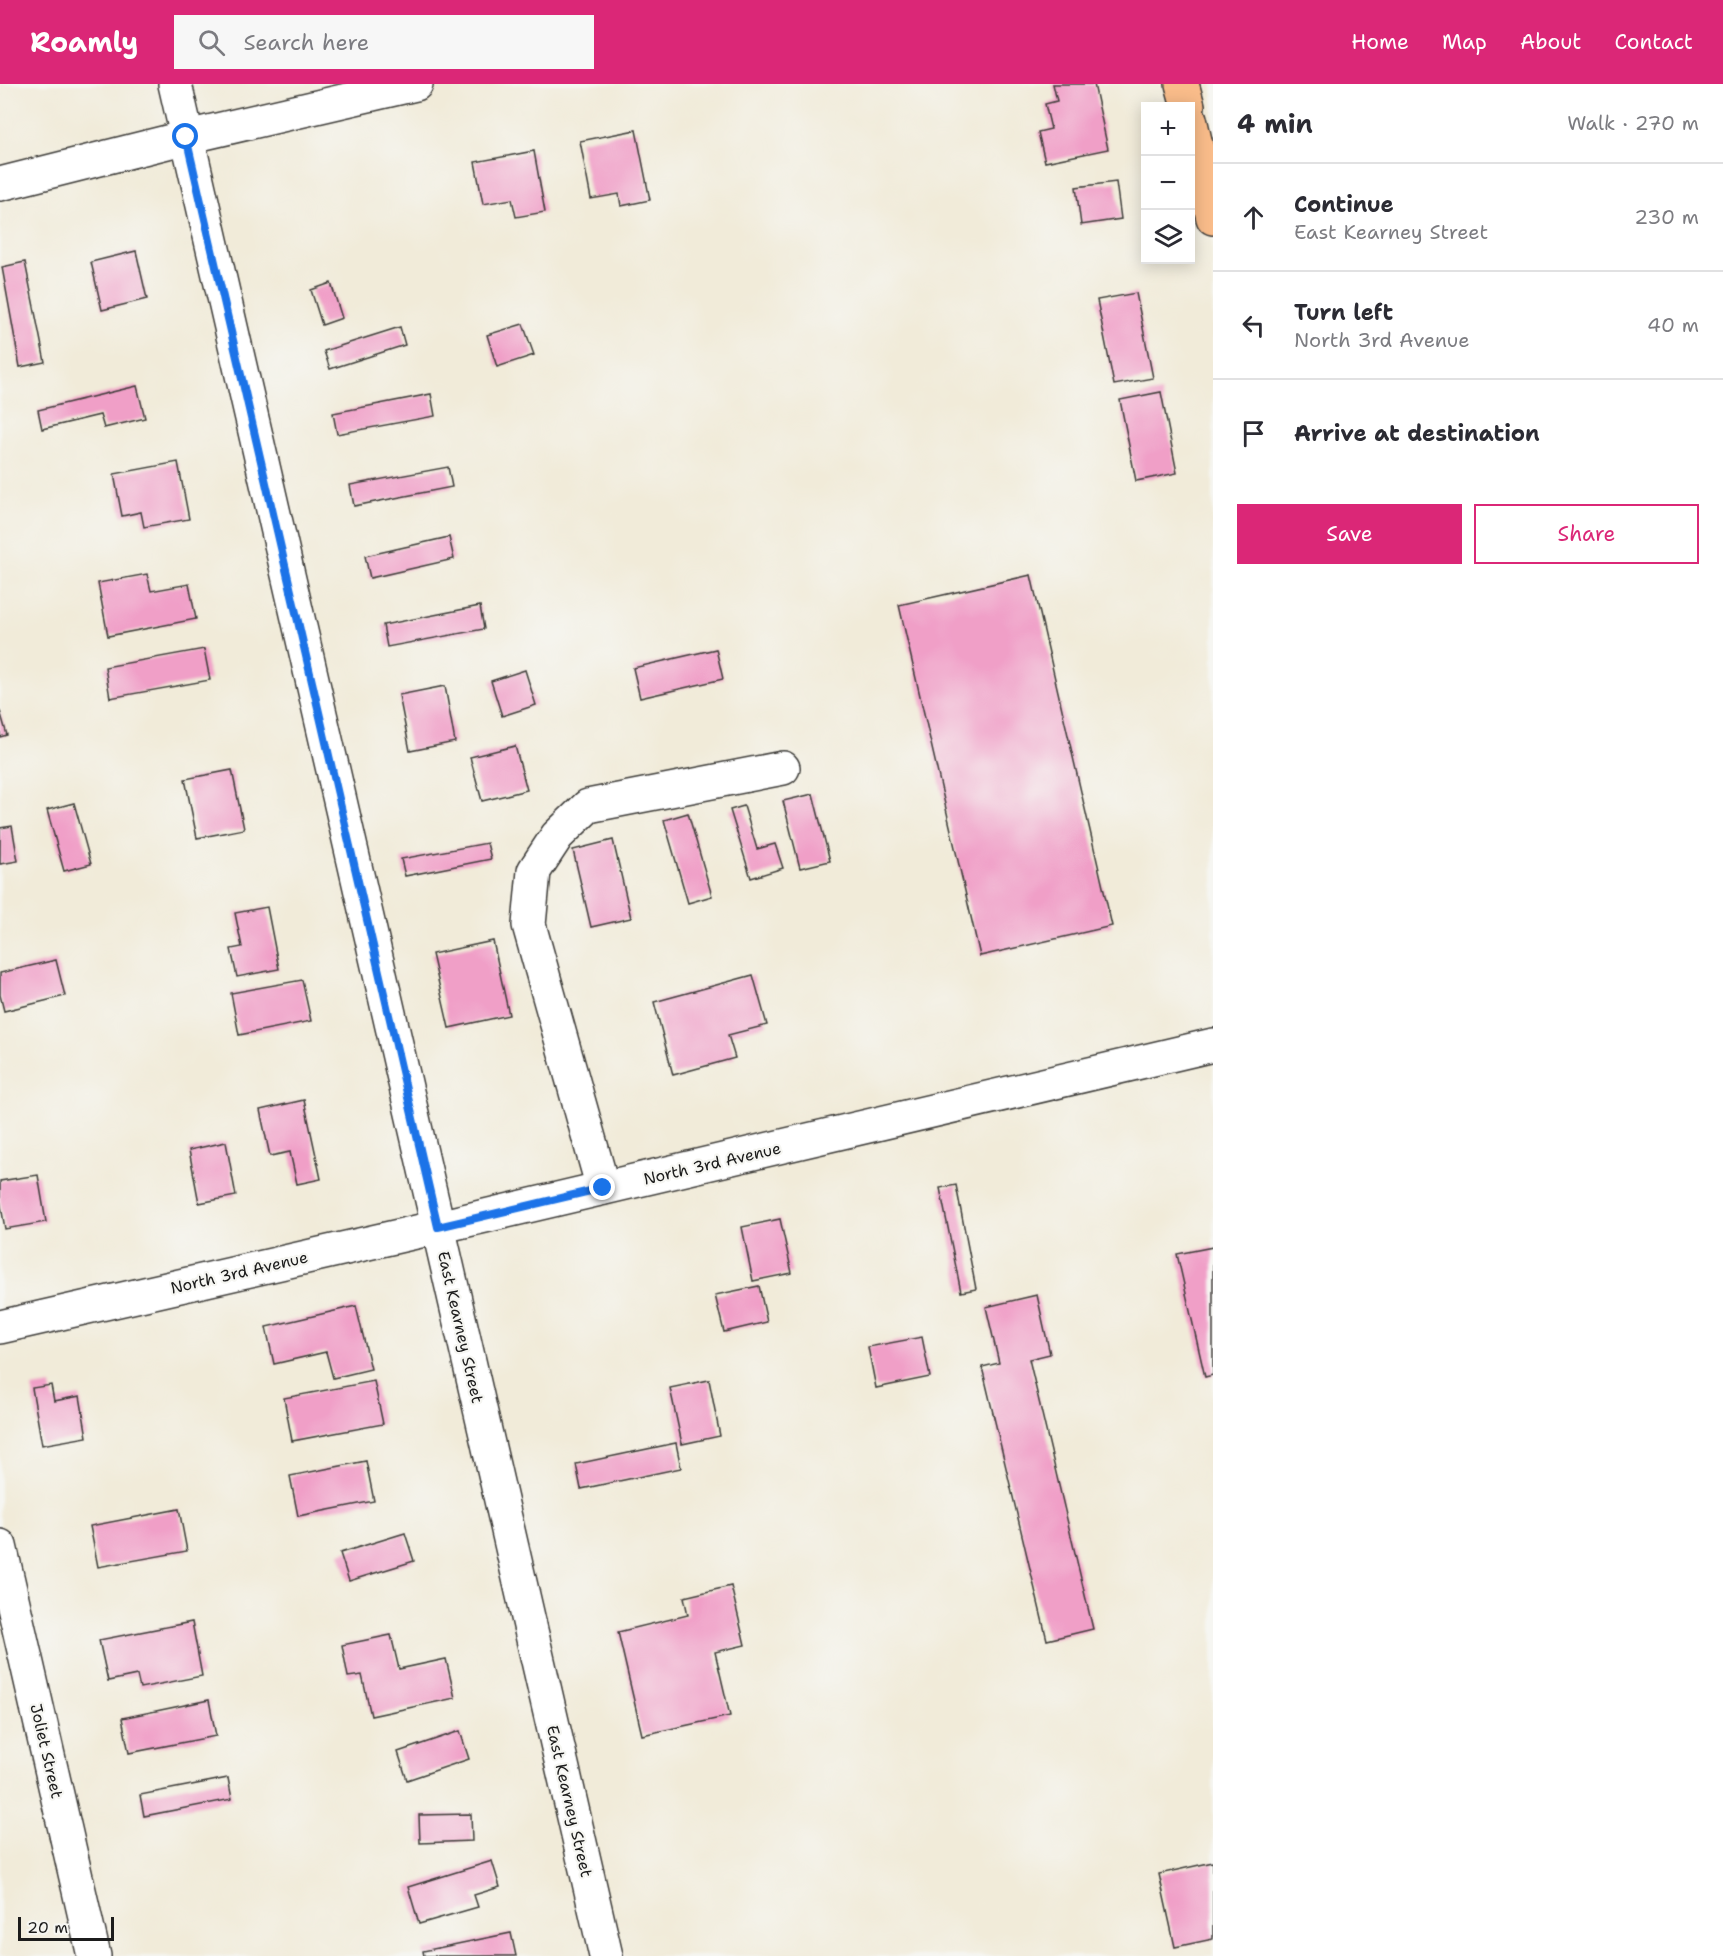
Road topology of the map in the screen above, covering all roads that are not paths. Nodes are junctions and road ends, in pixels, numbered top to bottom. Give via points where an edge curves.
1 (174, 84) edge
2 (416, 84) edge
3 (1182, 84) edge
4 (1187, 102) edge
5 (186, 137) junction
6 (1195, 137) edge
7 (0, 184) edge
8 (1213, 218) edge
9 (783, 768) dead end
10 (1213, 1045) edge
11 (603, 1188) junction
12 (438, 1227) junction
13 (0, 1327) edge
14 (0, 1546) edge
15 (94, 1956) edge
16 (606, 1956) edge

1 - 5 street, East Kearney Street
2 - 5 street
3 - 4 main road
5 - 7 street
5 - 12 street, East Kearney Street
6 - 8 main road
9 - 11 street via 588,806 557,836 534,871 528,925
10 - 11 street, North 3rd Avenue
11 - 12 street, North 3rd Avenue
12 - 13 street, North 3rd Avenue
12 - 16 street, East Kearney Street
14 - 15 street, Joliet Street

